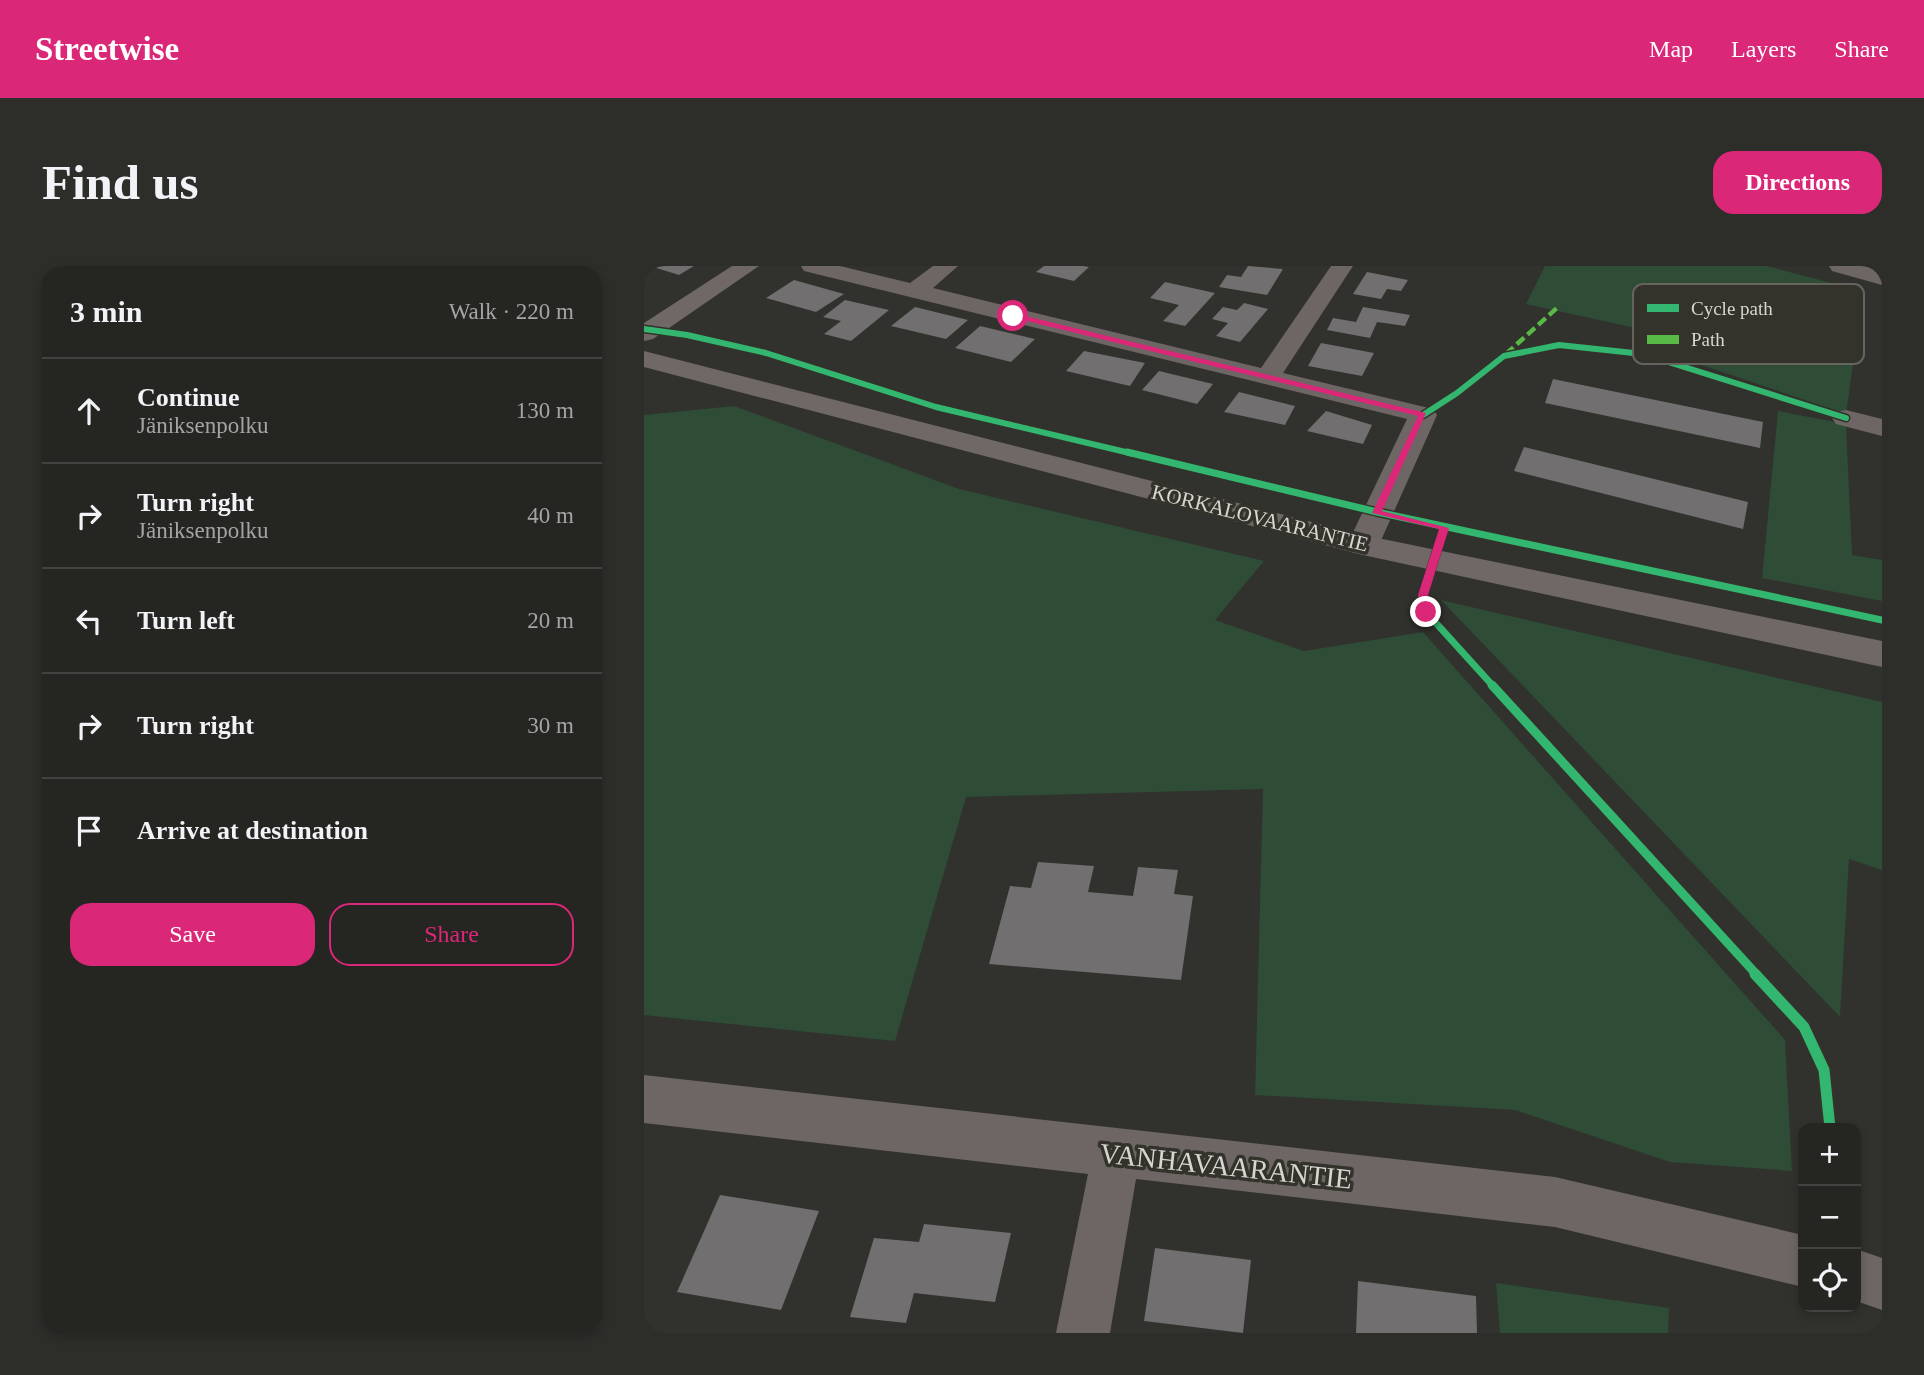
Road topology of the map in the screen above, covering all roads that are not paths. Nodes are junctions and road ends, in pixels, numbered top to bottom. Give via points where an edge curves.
1 (748, 266) edge
2 (812, 266) edge
3 (947, 266) edge
4 (1342, 266) edge
5 (1840, 266) edge
6 (1882, 278) edge
7 (916, 290) junction
8 (644, 334) edge
9 (644, 359) edge
10 (1268, 376) junction
11 (1846, 418) dead end
12 (1882, 428) edge
13 (1363, 545) junction
14 (1882, 654) edge
15 (644, 1099) edge
16 (1116, 1154) junction
17 (1798, 1260) edge
18 (1861, 1277) edge
19 (1882, 1284) edge
20 (1083, 1333) edge

1 - 8 street
2 - 7 street
3 - 7 street
4 - 10 street
5 - 6 street
7 - 10 street
9 - 13 street, KORKALOVAARANTIE
10 - 13 street via 1423,415
11 - 12 street
13 - 14 street, KORKALOVAARANTIE
15 - 16 street, VANHAVAARANTIE
16 - 17 street, VANHAVAARANTIE via 1555,1202
16 - 20 street
18 - 19 street

